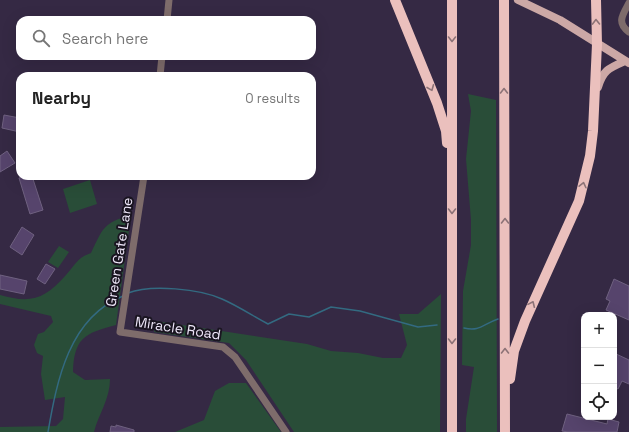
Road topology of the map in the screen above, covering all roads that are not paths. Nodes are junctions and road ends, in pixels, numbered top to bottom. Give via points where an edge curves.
1 (169, 0) edge
2 (396, 0) edge
3 (452, 0) edge
4 (504, 0) edge
5 (518, 0) edge
6 (596, 0) edge
7 (629, 4) edge
8 (167, 16) edge
9 (629, 32) edge
10 (597, 44) junction
11 (162, 60) edge
12 (627, 62) edge
13 (160, 72) edge
14 (594, 99) junction
15 (143, 180) edge
16 (452, 187) junction
17 (120, 332) joint
18 (505, 409) junction
19 (286, 432) edge
20 (452, 432) edge
21 (505, 432) edge

1 - 8 street
2 -> 16 highway via 446,131
3 -> 16 highway
18 -> 4 highway
5 - 10 main road via 560,20
10 -> 6 highway
7 - 9 street via 621,17 624,29
10 - 12 main road
10 - 14 highway
11 - 13 street
12 - 14 main road via 610,68 602,75
18 -> 14 highway via 514,351 524,321 579,201 592,137
15 - 17 street, Green Gate Lane
16 -> 20 highway
17 - 19 street, Miracle Road via 223,347 235,357
18 - 21 highway

